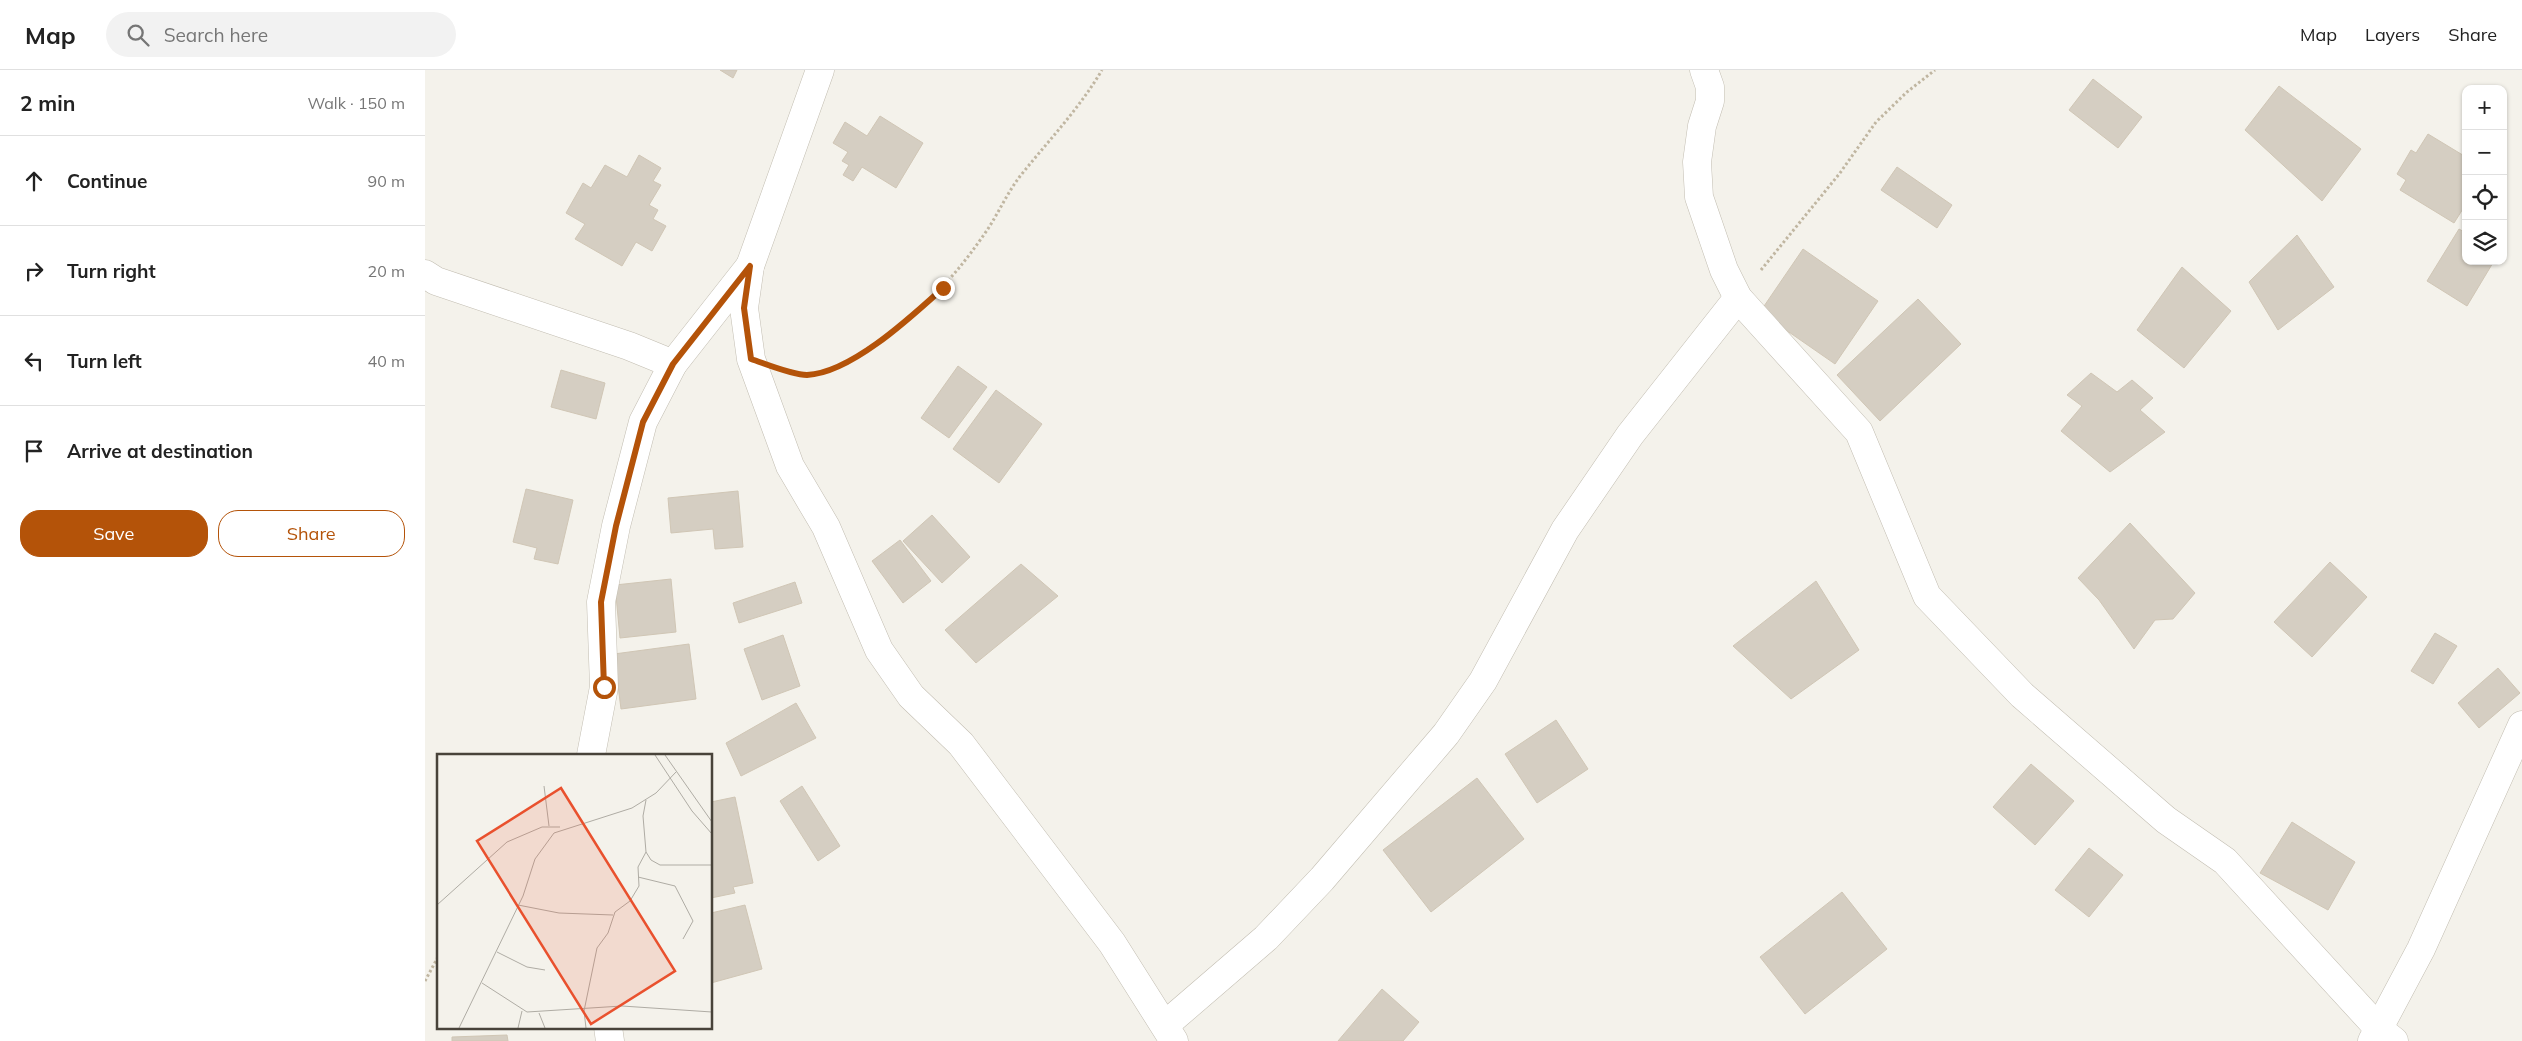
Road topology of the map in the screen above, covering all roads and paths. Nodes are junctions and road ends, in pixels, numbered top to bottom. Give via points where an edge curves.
1 (820, 70) edge
2 (1102, 70) edge
3 (1704, 70) edge
4 (1935, 70) edge
5 (750, 266) junction
6 (425, 274) edge
7 (1738, 298) junction
8 (751, 359) junction
9 (673, 364) junction
10 (2522, 725) edge
11 (591, 754) edge
12 (437, 959) edge
13 (425, 982) edge
14 (608, 1028) edge
15 (1169, 1033) edge
16 (2382, 1037) edge
17 (610, 1041) edge

1 - 5 street
2 - 8 path via 1066,123 1020,176 984,236 943,288 902,325 842,366 825,372 805,375
3 - 7 street via 1710,87 1710,101 1702,126 1697,162 1699,197
4 - 7 path via 1876,122 1840,173
5 - 8 street via 744,308
5 - 9 street
6 - 9 street via 436,281
7 - 15 street via 1630,435 1565,530 1483,681 1446,734 1310,892
7 - 16 street via 1859,432 1927,596 2022,694 2167,820 2225,861
8 - 15 street via 790,466 826,527 879,650 911,696 961,744 1112,943
9 - 11 street via 643,422 616,526 601,602 604,687
10 - 16 street
12 - 13 path
14 - 17 street

